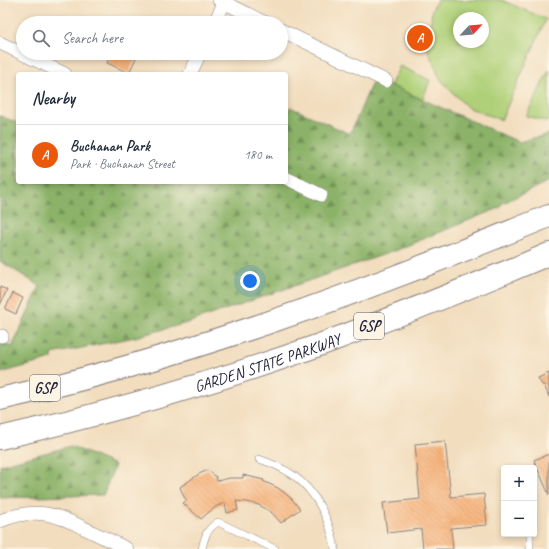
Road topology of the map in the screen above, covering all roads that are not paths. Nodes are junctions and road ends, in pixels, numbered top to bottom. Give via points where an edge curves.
1 (223, 1) edge
2 (217, 16) edge
3 (252, 16) edge
4 (288, 33) edge
5 (0, 43) edge
6 (16, 51) edge
7 (36, 60) edge
8 (197, 60) edge
9 (61, 72) edge
10 (191, 72) edge
11 (386, 81) dead end
12 (288, 179) edge
13 (321, 195) dead end
14 (549, 216) edge
15 (549, 254) edge
16 (90, 377) junction
17 (0, 392) edge
18 (0, 399) edge
19 (0, 438) edge
20 (259, 459) dead end
21 (0, 521) edge
22 (530, 537) edge
23 (127, 549) edge
24 (202, 549) edge
25 (275, 549) edge
26 (335, 549) edge
27 (530, 549) edge

1 - 2 street
1 - 3 street
4 - 11 street
5 - 6 street
7 - 9 street
8 - 10 street
12 - 13 street
14 - 16 highway, GSP via 317,306 239,333
15 - 19 highway, GARDEN STATE PARKWAY / GSP via 397,316 282,358 158,397
16 - 17 highway
16 - 18 highway, GSP
20 - 26 lane via 294,475 309,491 324,512
21 - 23 street via 24,514 51,514 76,523
22 - 27 lane
24 - 25 lane via 206,533 218,522

